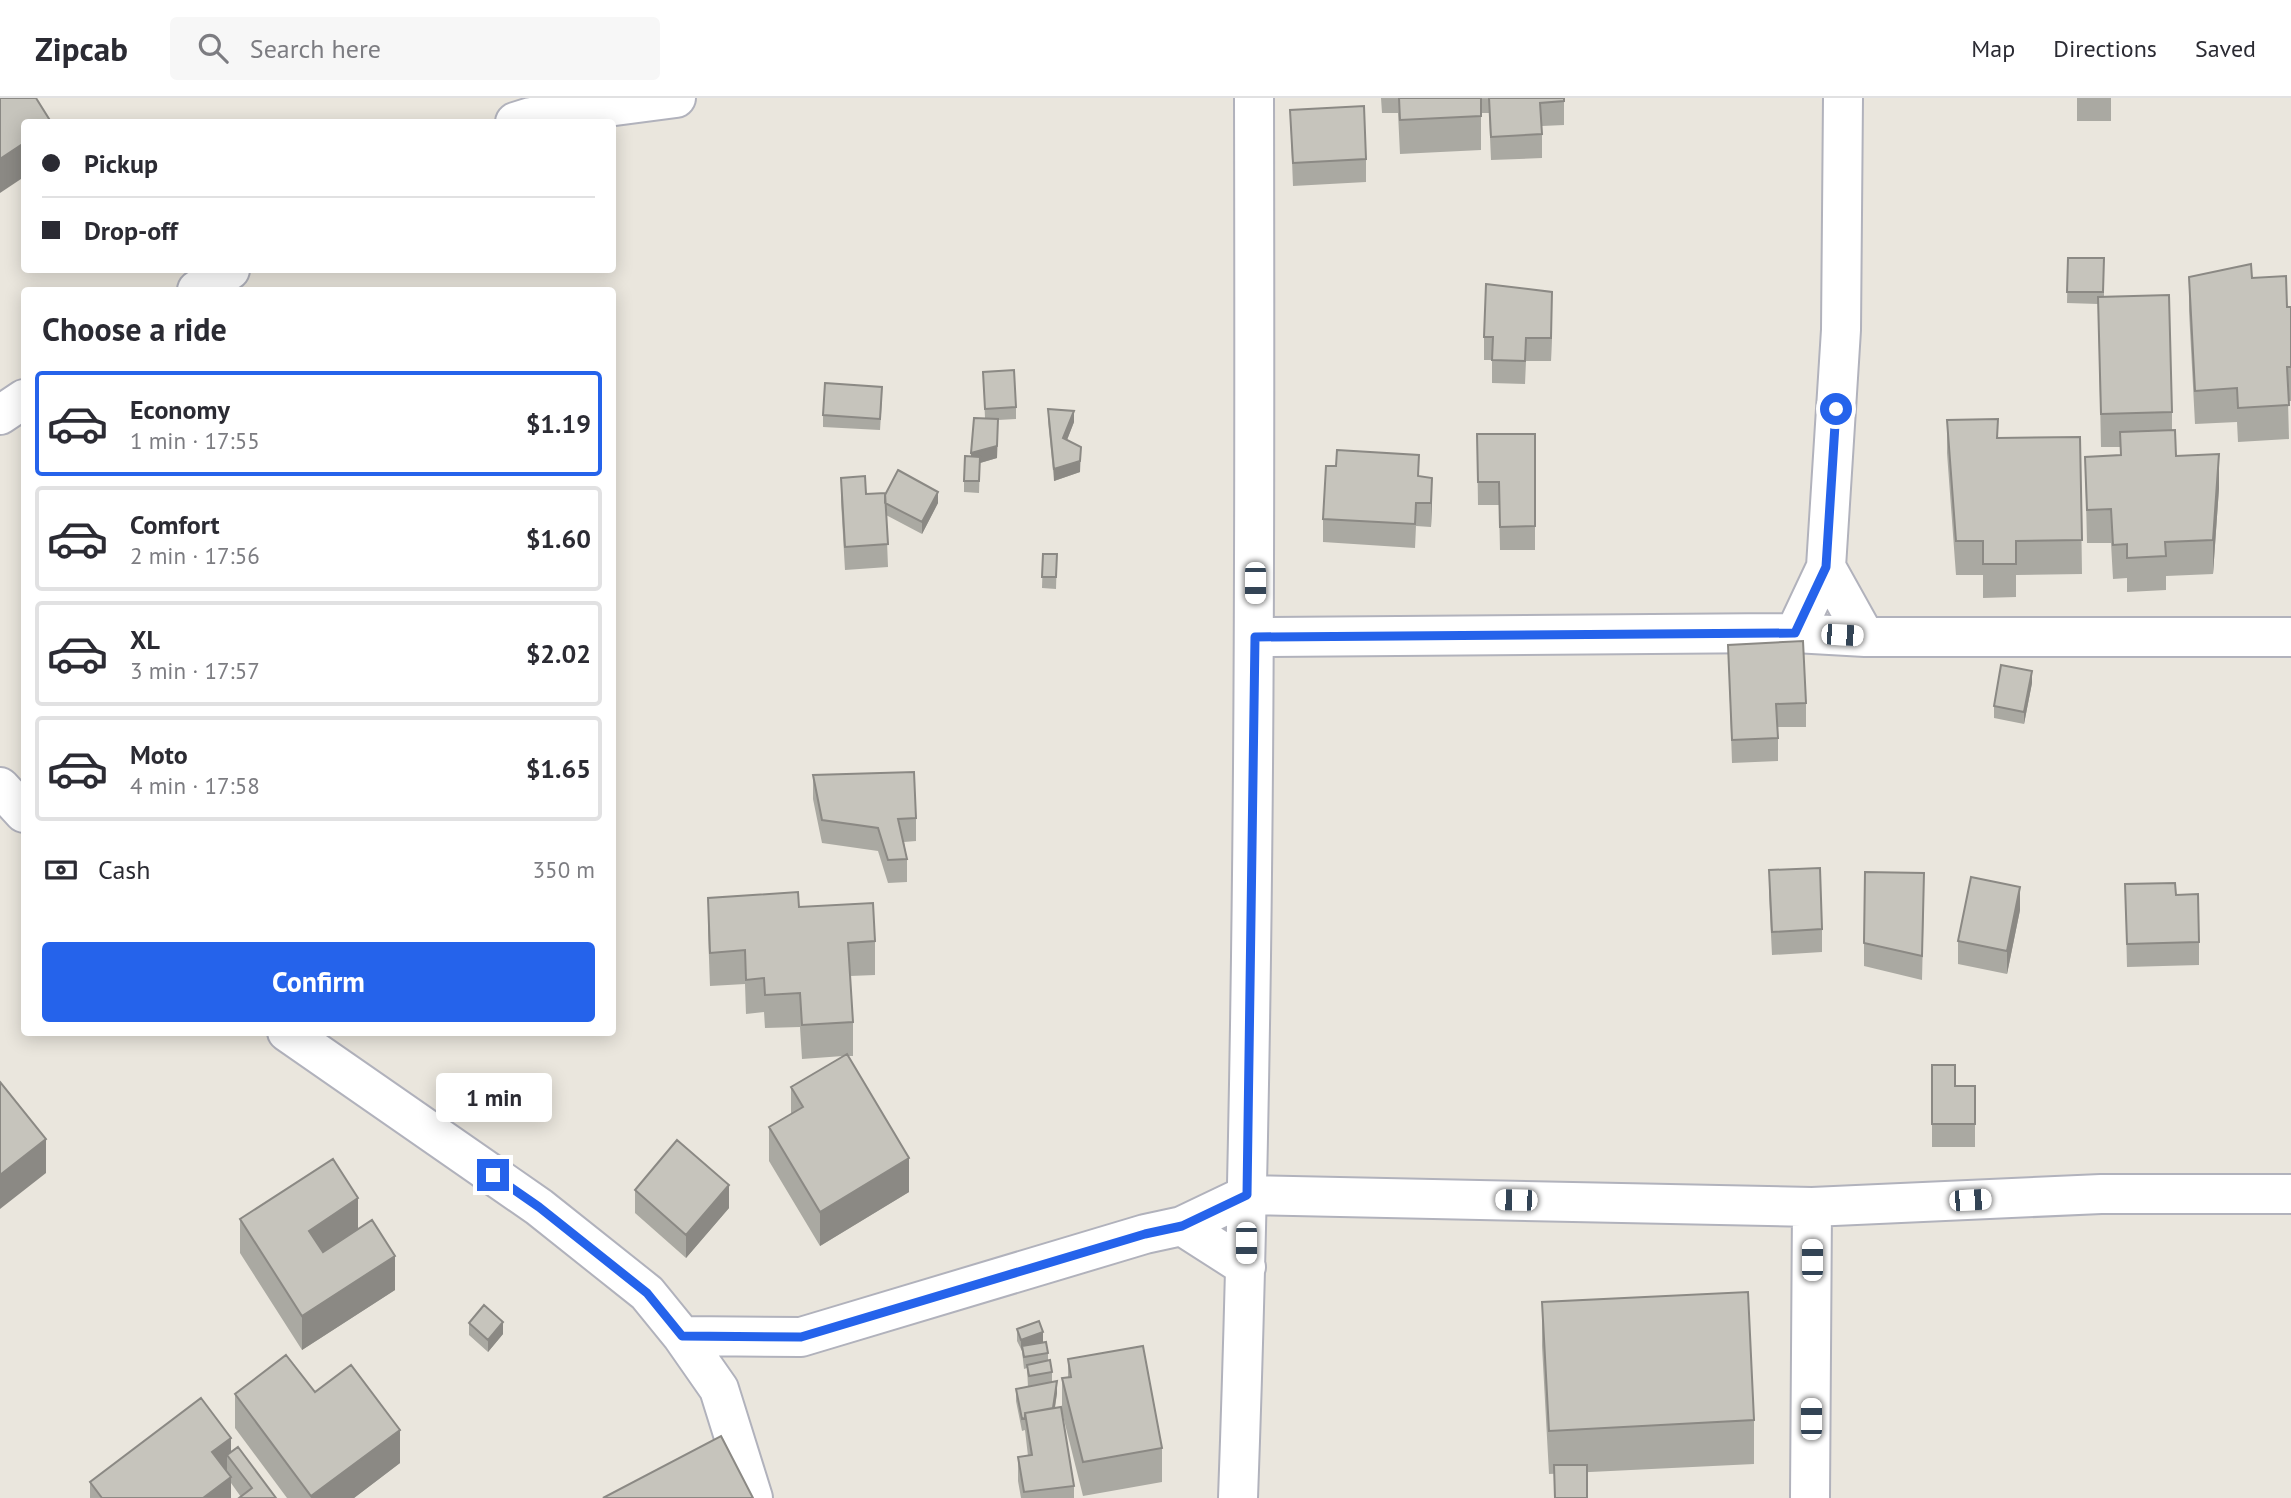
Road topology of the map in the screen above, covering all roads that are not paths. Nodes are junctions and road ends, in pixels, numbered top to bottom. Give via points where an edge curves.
1 (676, 98) edge
2 (1254, 98) edge
3 (1843, 98) edge
4 (525, 119) edge
5 (225, 273) edge
6 (202, 287) edge
7 (21, 401) edge
8 (0, 415) edge
9 (1826, 567) junction
10 (1795, 633) junction
11 (1865, 636) junction
12 (1255, 637) junction
13 (2291, 637) edge
14 (0, 787) edge
15 (21, 810) edge
16 (293, 1036) edge
17 (2291, 1194) edge
18 (1247, 1195) junction
19 (1812, 1207) junction
20 (1182, 1226) junction
21 (1246, 1267) junction
22 (682, 1336) junction
23 (753, 1498) edge
24 (1238, 1498) edge
25 (1810, 1498) edge

1 - 4 street
2 - 12 street
3 - 9 street via 1841,330
5 - 6 street
7 - 8 street
9 - 10 street
9 - 11 street
10 - 11 street
10 - 12 street
11 - 13 street
12 - 18 street
14 - 15 street
16 - 22 street via 539,1207 647,1293
17 - 19 street via 2101,1194
18 - 19 street
18 - 20 street
18 - 21 street
19 - 25 street
20 - 21 street
20 - 22 street via 801,1337
21 - 24 street
22 - 23 street via 719,1389

